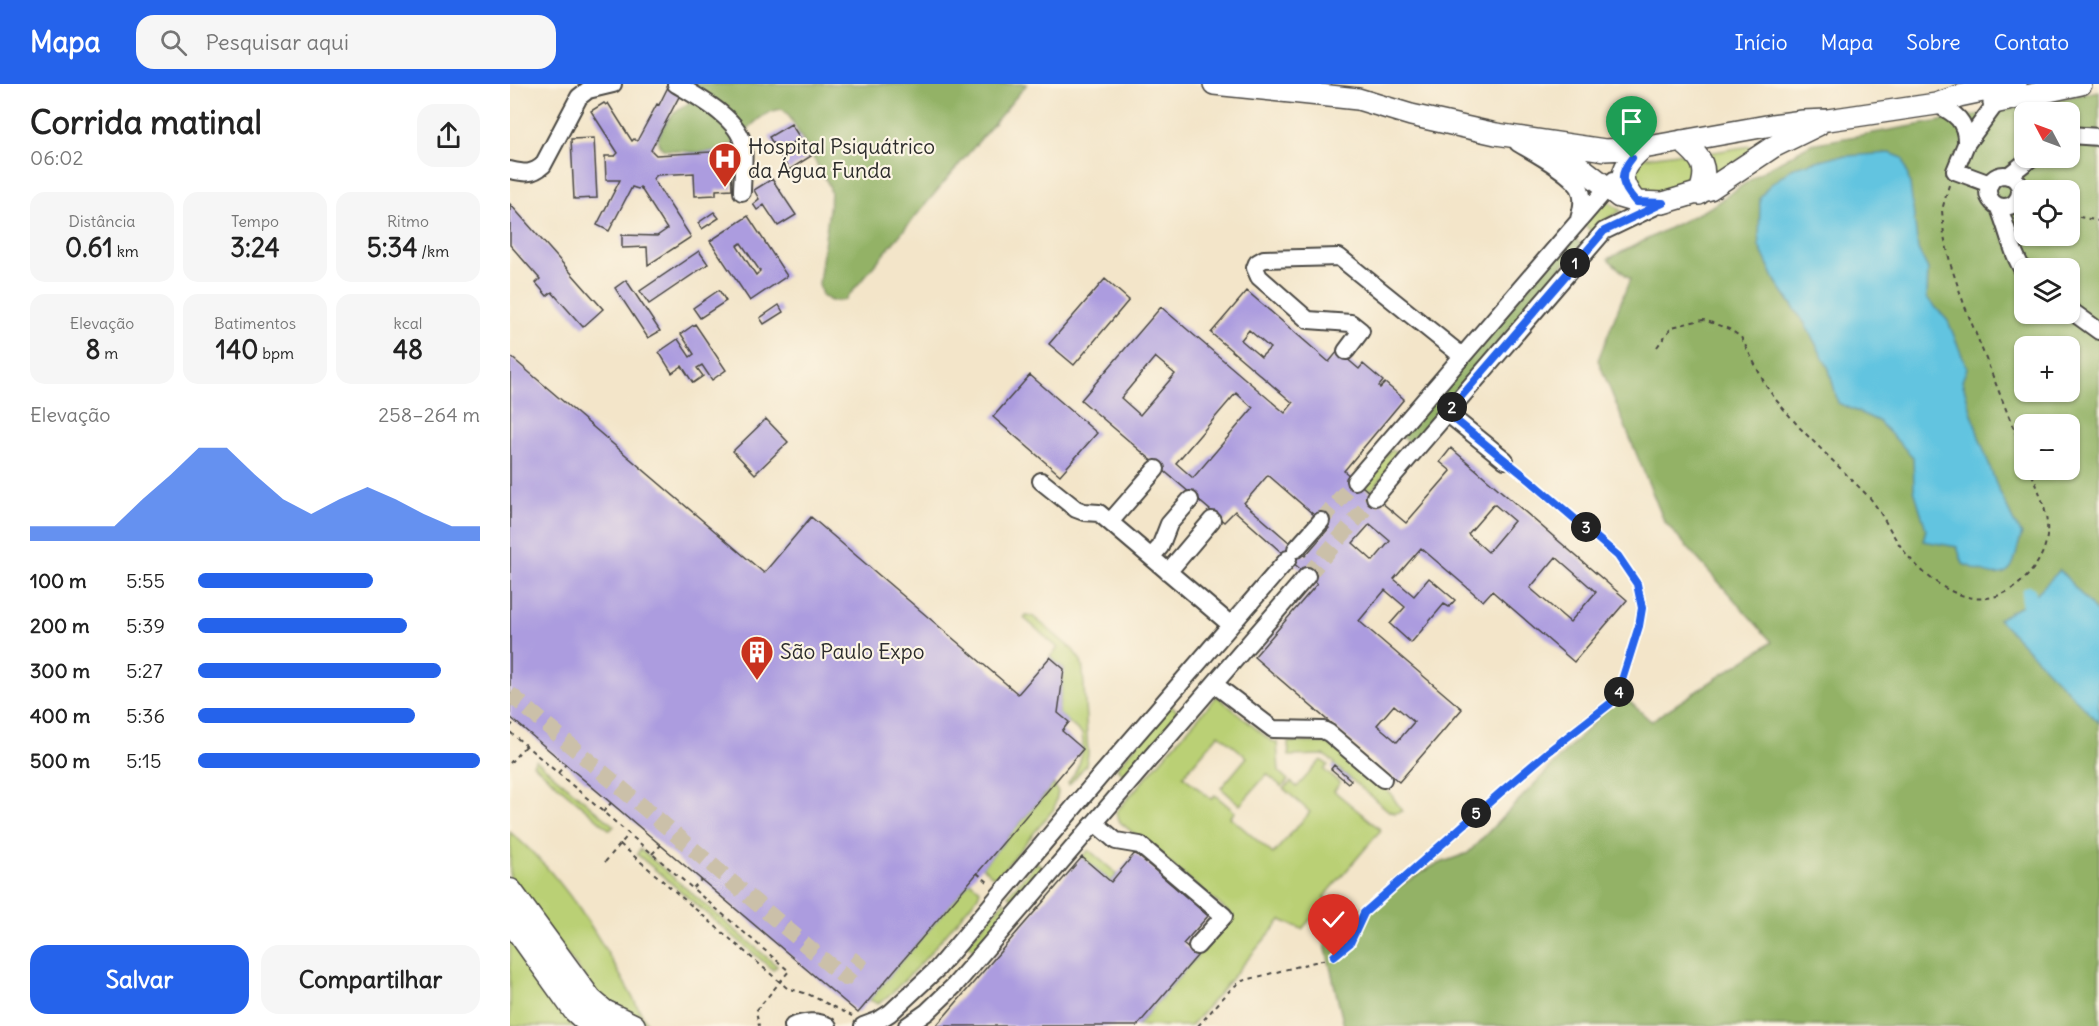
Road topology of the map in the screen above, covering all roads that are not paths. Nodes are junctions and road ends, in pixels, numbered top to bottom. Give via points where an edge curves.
1 (613, 84) edge
2 (676, 84) edge
3 (1214, 84) edge
4 (2016, 84) edge
5 (2081, 84) edge
6 (1940, 103) junction
7 (1996, 103) junction
8 (1828, 120) junction
9 (1496, 134) junction
10 (2080, 136) edge
11 (2099, 137) edge
12 (1681, 141) junction
13 (1518, 143) junction
14 (1966, 144) junction
15 (1643, 148) junction
16 (1624, 167) junction
17 (2018, 168) edge
18 (510, 170) edge
19 (2008, 176) junction
20 (2014, 180) edge
21 (1990, 184) junction
22 (1606, 188) junction
23 (742, 192) dead end
24 (1699, 194) junction
25 (1636, 202) junction
26 (2014, 202) edge
27 (1663, 203) junction
28 (1998, 206) junction
29 (1579, 219) junction
30 (2018, 258) edge
31 (2080, 317) edge
32 (2099, 331) edge
33 (1346, 351) dead end
34 (1462, 356) junction
35 (1447, 413) junction
36 (1393, 436) junction
37 (1412, 453) junction
38 (1505, 460) road end
39 (1156, 469) dead end
40 (1355, 480) tunnel mouth
41 (1041, 481) dead end
42 (1375, 497) tunnel mouth
43 (1190, 500) dead end
44 (1106, 519) junction
45 (1212, 520) dead end
46 (1321, 520) tunnel mouth
47 (1151, 557) junction
48 (1168, 572) junction
49 (1307, 576) tunnel mouth
50 (1231, 625) junction
51 (1214, 684) junction
52 (1178, 687) junction
53 (1197, 704) junction
54 (1102, 774) junction
55 (1383, 779) dead end
56 (1122, 791) junction
57 (1095, 823) junction
58 (510, 891) edge
59 (510, 919) edge
60 (1197, 946) dead end
61 (860, 1021) edge
62 (596, 1026) edge
63 (633, 1026) edge
64 (793, 1026) edge
65 (828, 1026) edge
66 (907, 1026) edge

1 - 18 street via 588,90 579,97 543,165 536,171 529,174
2 - 23 street via 734,125 743,143
3 - 9 main road via 1358,99
4 - 6 main road
5 - 7 main road
6 - 7 main road via 1962,108
6 - 8 main road
6 - 14 street via 1962,122
7 - 14 street
8 - 12 main road
8 - 24 main road via 1773,147
9 - 13 main road
9 - 15 main road via 1605,150
10 - 11 street
12 - 15 main road
12 - 24 main road via 1703,165 1704,181
13 - 22 main road via 1565,158
13 - 29 street via 1572,178 1582,195
14 - 21 street via 1954,171
15 - 16 main road
16 - 22 street
16 - 25 main road via 1623,185
17 - 19 street
19 - 20 street
19 - 21 street via 1999,176
21 - 28 street via 1988,195
22 - 25 main road
22 - 29 street
24 - 27 main road
25 - 27 main road
26 - 28 street
27 - 35 street via 1604,231
28 - 30 street
29 - 34 street
31 - 32 street
33 - 34 street via 1361,331 1351,323 1308,320 1259,277 1257,263 1264,259 1339,257
34 - 36 street
35 - 37 street
35 - 38 street
36 - 37 street
36 - 40 street
37 - 42 street
39 - 44 street
41 - 44 street via 1076,510 1096,512
43 - 47 street via 1170,523
44 - 47 street
45 - 48 street
46 - 50 street
47 - 48 street
48 - 50 street
49 - 51 street
50 - 52 street
51 - 53 street
51 - 55 street via 1273,729 1329,733
52 - 53 street
52 - 54 street
53 - 56 street
54 - 56 street
54 - 61 street via 914,993 879,1020
56 - 57 street
57 - 60 street via 1116,842 1140,845 1224,916
57 - 66 street via 954,986
58 - 63 highway via 590,1000 604,1012
59 - 62 highway via 575,1010
64 - 65 street via 806,1022

